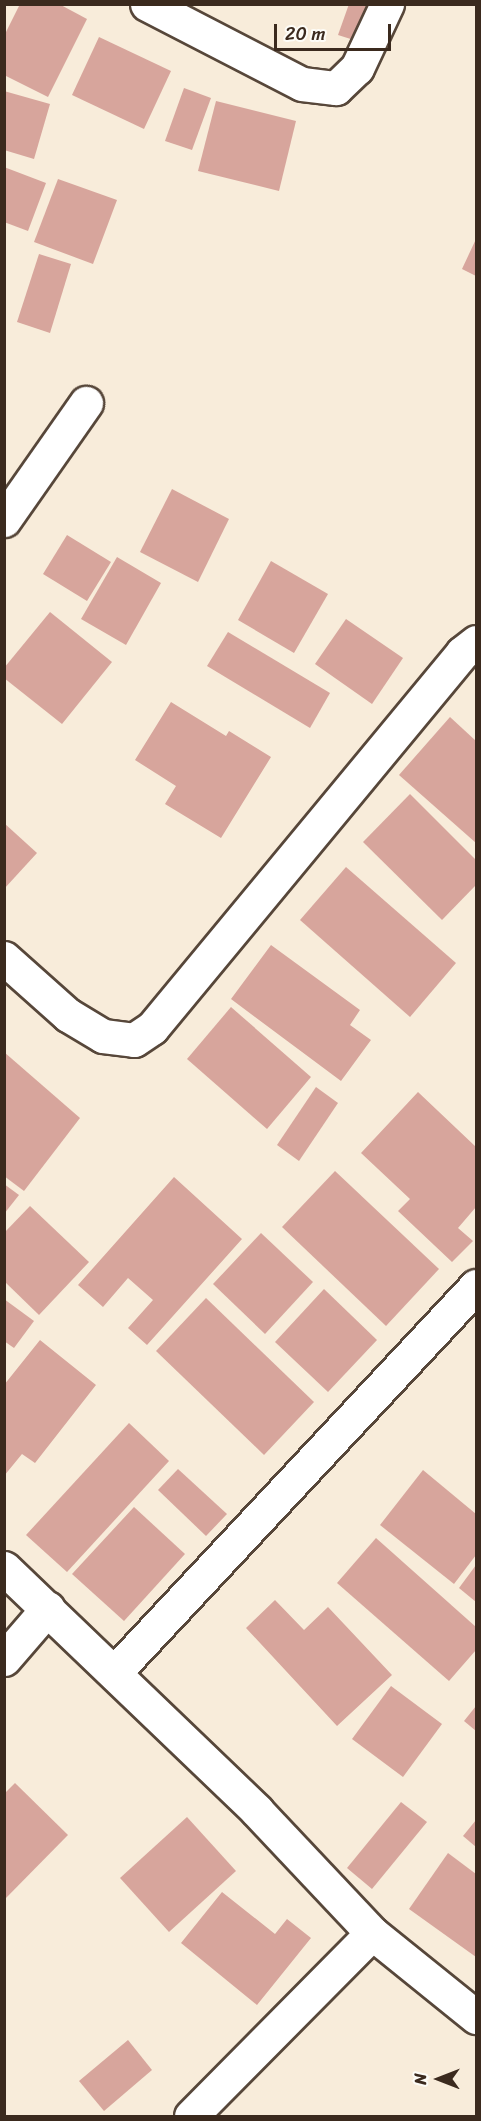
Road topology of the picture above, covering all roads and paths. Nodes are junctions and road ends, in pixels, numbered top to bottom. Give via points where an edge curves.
1 (147, 4) edge
2 (387, 4) edge
3 (87, 403) dead end
4 (4, 520) edge
5 (477, 642) edge
6 (4, 958) edge
7 (477, 1286) edge
8 (4, 1568) edge
9 (48, 1608) junction
10 (4, 1659) edge
11 (114, 1673) junction
12 (372, 1933) junction
13 (477, 2017) edge
14 (191, 2116) edge

1 - 2 street via 302,84 336,88 357,68
3 - 4 street
5 - 6 street via 462,653 152,1028 134,1040 103,1036 68,1015
7 - 11 street
8 - 9 street
9 - 10 street
9 - 11 street
11 - 12 street via 256,1811
12 - 13 street
12 - 14 street

